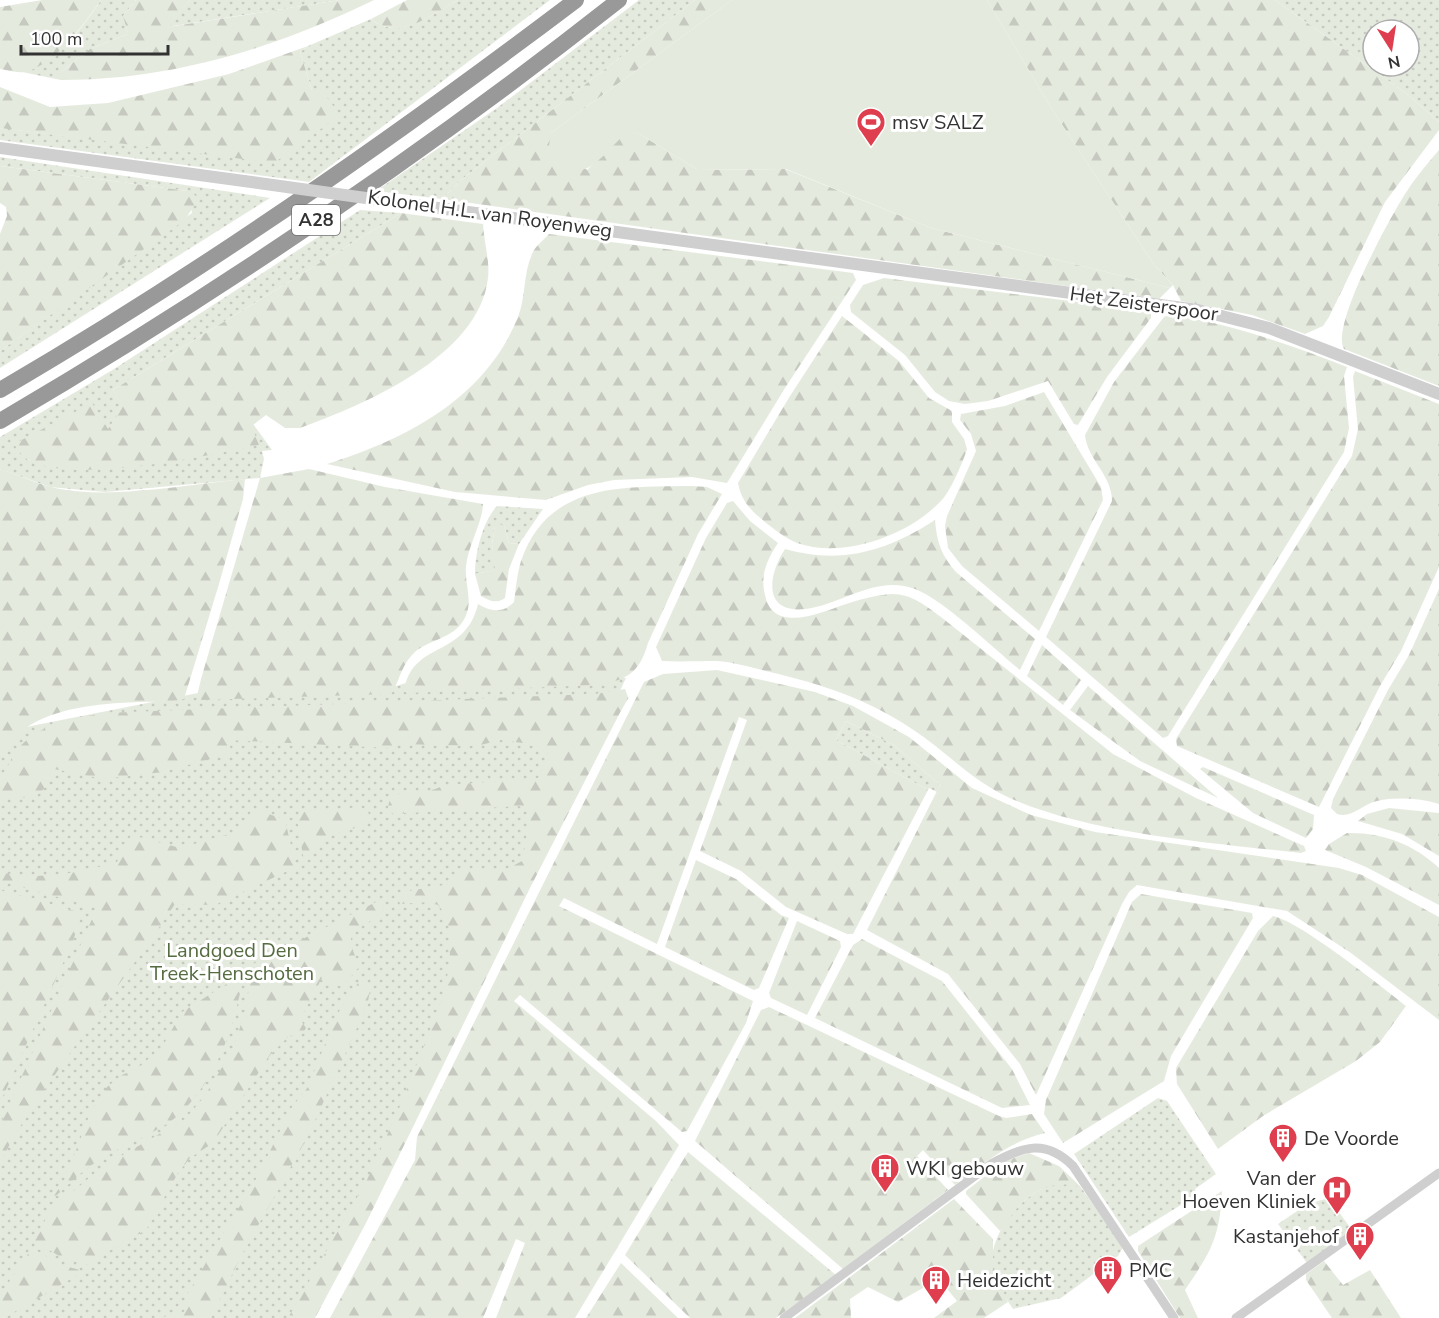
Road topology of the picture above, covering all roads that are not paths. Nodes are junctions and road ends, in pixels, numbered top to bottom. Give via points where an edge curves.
1 (576, 0) edge
2 (620, 0) edge
3 (0, 148) edge
4 (837, 262) joint
5 (0, 390) edge
6 (1439, 394) edge
7 (0, 421) edge
8 (1439, 1173) edge
9 (784, 1318) edge
10 (1174, 1318) edge
11 (1236, 1318) edge

1 - 5 highway, A28 via 441,101 267,222
2 - 7 highway, A28 via 385,173 180,310
3 - 4 street, Kolonel H.L. van Royenweg, bridge
4 - 6 street, Het Zeisterspoor via 1227,316 1286,334
8 - 11 street
9 - 10 street via 991,1164 1032,1147 1062,1155 1073,1166

